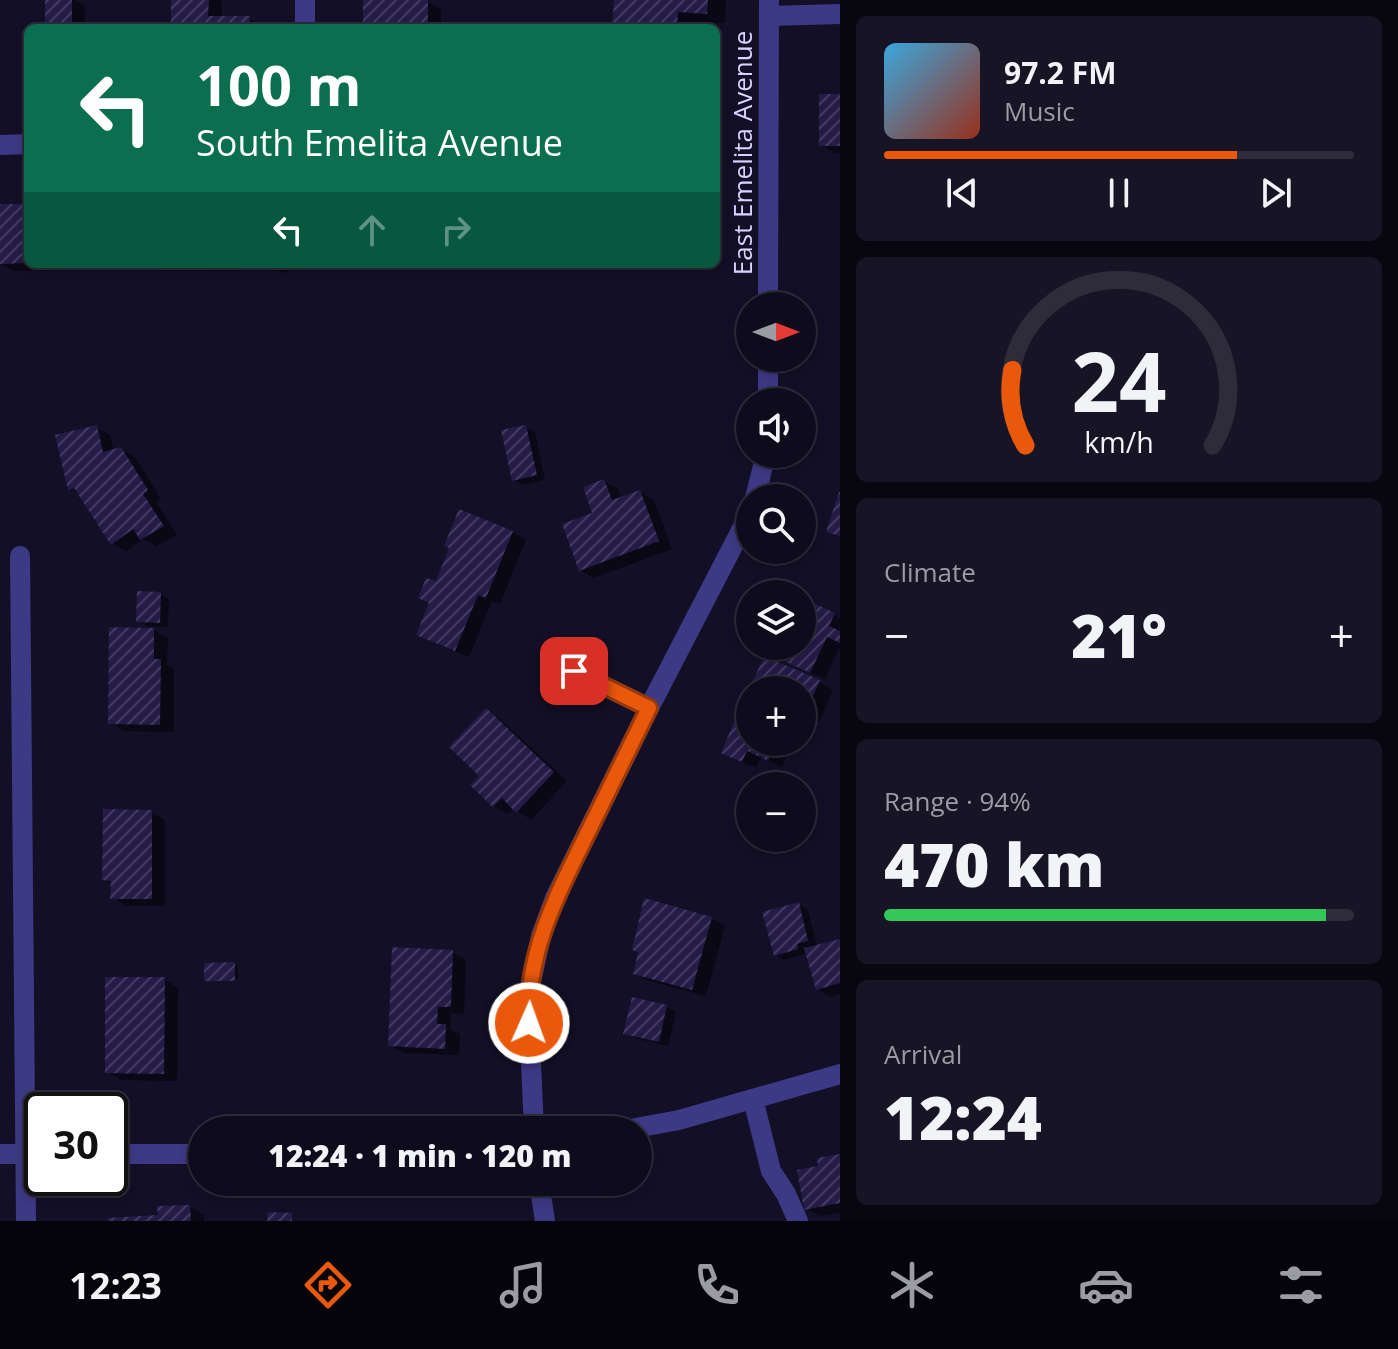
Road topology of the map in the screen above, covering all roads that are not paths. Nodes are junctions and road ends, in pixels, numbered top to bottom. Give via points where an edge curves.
1 (305, 0) edge
2 (769, 8) edge
3 (840, 14) edge
4 (305, 24) edge
5 (24, 144) edge
6 (0, 145) edge
7 (768, 292) edge
8 (736, 540) edge
9 (20, 556) dead end
10 (574, 671) dead end
11 (649, 708) junction
12 (840, 1074) edge
13 (33, 1092) edge
14 (753, 1099) junction
15 (533, 1116) edge
16 (652, 1125) edge
17 (0, 1154) edge
18 (24, 1154) edge
19 (128, 1154) edge
20 (188, 1154) edge
21 (29, 1196) edge
22 (541, 1196) edge
23 (26, 1221) edge
24 (545, 1221) edge
25 (798, 1221) edge

1 - 4 street
2 - 3 street
2 - 7 street, East Emelita Avenue
5 - 6 street
8 - 11 street
9 - 13 street
10 - 11 street
11 - 15 street via 541,936 528,996
12 - 14 street
14 - 16 street
14 - 25 street via 771,1171
17 - 18 street
19 - 20 street
21 - 23 street
22 - 24 street

